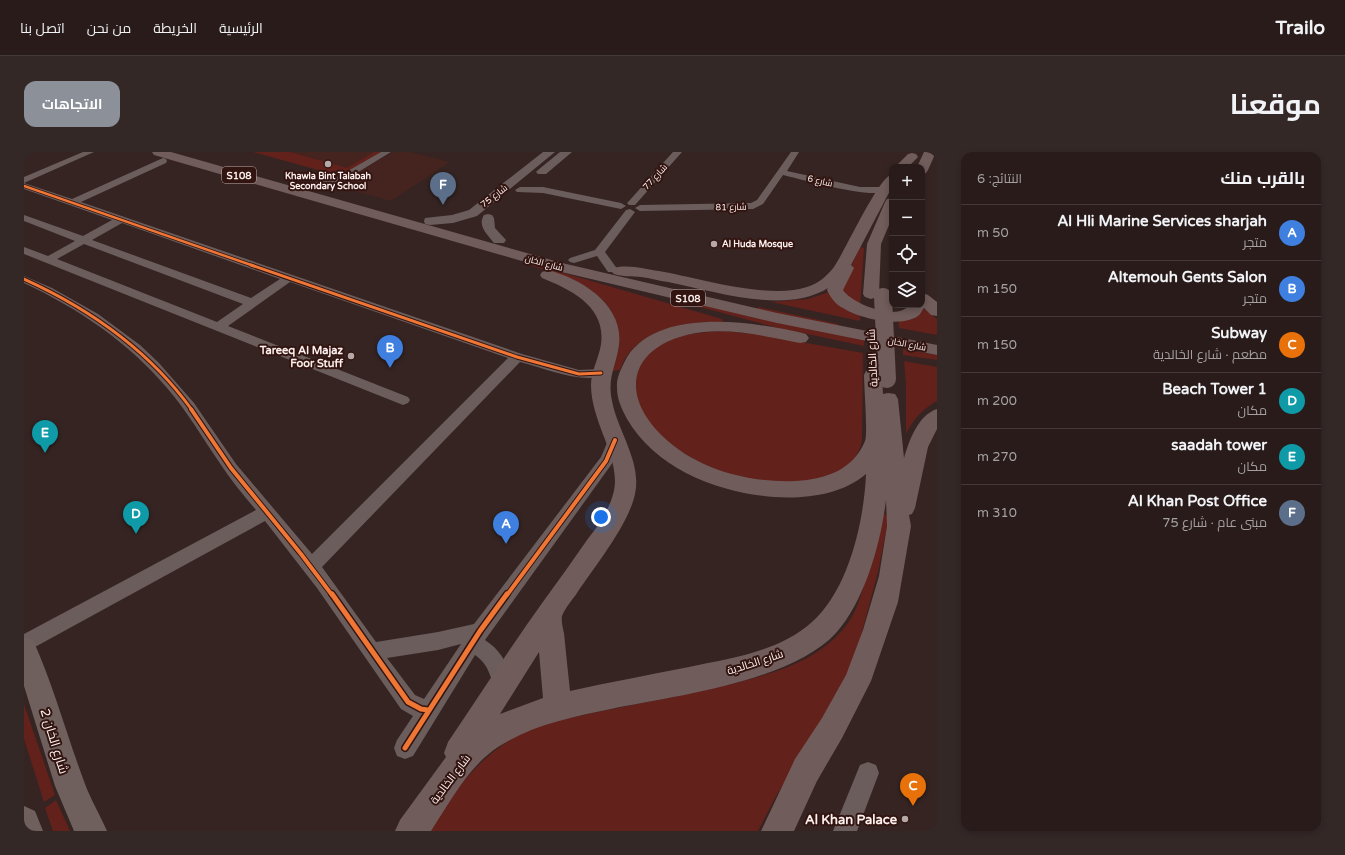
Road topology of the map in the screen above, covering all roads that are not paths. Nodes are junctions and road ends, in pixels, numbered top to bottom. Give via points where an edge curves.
1 (90, 152) edge
2 (186, 152) edge
3 (387, 152) edge
4 (550, 152) edge
5 (678, 152) edge
6 (795, 152) edge
7 (930, 152) edge
8 (564, 153) edge
9 (160, 156) edge
10 (925, 164) edge
11 (781, 172) junction
12 (24, 180) edge
13 (530, 182) junction
14 (24, 186) edge
15 (889, 186) edge
16 (335, 189) junction
17 (520, 190) junction
18 (543, 190) junction
19 (885, 197) edge
20 (509, 199) dead end
21 (72, 203) junction
22 (621, 206) joint
23 (634, 208) junction
24 (498, 209) dead end
25 (473, 213) junction
26 (24, 218) edge
27 (488, 218) junction
28 (120, 220) junction
29 (430, 221) junction
30 (442, 234) junction
31 (889, 235) edge
32 (83, 240) junction
33 (499, 240) junction
34 (480, 245) junction
35 (24, 250) edge
36 (535, 250) junction
37 (599, 252) junction
38 (850, 252) junction
39 (48, 260) junction
40 (574, 260) junction
41 (558, 267) junction
42 (615, 270) junction
43 (288, 278) junction
44 (24, 279) edge
45 (877, 295) junction
46 (925, 301) edge
47 (252, 302) junction
48 (916, 308) edge
49 (937, 311) edge
50 (218, 327) junction
51 (937, 339) edge
52 (830, 342) junction
53 (937, 350) edge
54 (517, 357) junction
55 (937, 363) edge
56 (880, 377) junction
57 (593, 380) junction
58 (403, 400) dead end
59 (937, 416) edge
60 (615, 440) junction
61 (876, 441) junction
62 (267, 512) junction
63 (899, 526) junction
64 (311, 566) junction
65 (549, 614) junction
66 (477, 637) junction
67 (24, 644) edge
68 (24, 649) edge
69 (372, 651) junction
70 (524, 652) junction
71 (490, 654) junction
72 (503, 684) junction
73 (558, 708) junction
74 (428, 710) junction
75 (405, 748) dead end
76 (868, 773) dead end
77 (442, 787) junction
78 (24, 822) edge
79 (27, 831) edge
80 (91, 831) edge
81 (411, 831) edge
82 (777, 831) edge
83 (845, 831) edge

1 - 12 street
2 - 16 main road, شارع الخان / S108 via 310,186
3 - 16 street
4 - 25 street, شارع 75
5 - 23 street, شارع 77
6 - 11 street, شارع 81
7 - 10 main road
8 - 13 street, شارع 75
9 - 21 street
9 - 30 main road, شارع الخان / S108
11 - 19 street, شارع 6
11 - 23 street, شارع 81 via 760,202 753,206
13 - 17 street, شارع 75
13 - 18 street, شارع 75
14 - 21 street
15 - 19 main road
16 - 29 main road, شارع الخان / S108
17 - 18 street, شارع 75
17 - 20 street, شارع 75
18 - 22 street, شارع 75
19 - 38 main road
19 - 45 main road, شارع الخالدية via 872,258
21 - 28 street
22 - 23 street, شارع 81 via 625,203
23 - 37 street, شارع 77
24 - 27 street, شارع 75
25 - 27 street via 470,218 474,220
25 - 29 street, شارع 75 via 453,219
26 - 32 street
27 - 33 street, شارع 75 via 489,230
28 - 32 street
28 - 43 street
29 - 33 main road, شارع الخان / S108
30 - 34 main road, شارع الخان / S108
30 - 57 main road via 558,278 588,295 604,313 610,329 610,346
31 - 45 main road, شارع الخالدية
32 - 39 street
32 - 47 street
33 - 36 main road, شارع الخان / S108
34 - 36 main road via 524,255 533,254
34 - 41 main road, شارع الخان / S108
35 - 39 street
36 - 40 main road, شارع الخان / S108
37 - 40 street
37 - 42 street
38 - 42 main road via 825,285 789,296 754,294 658,275
38 - 48 main road via 849,261 835,290 841,301 862,311 890,316 910,314
39 - 50 street
40 - 42 main road, شارع الخان / S108
41 - 52 main road via 701,311
41 - 53 main road, شارع الخان / S108 via 777,318
42 - 51 main road, شارع الخان / S108 via 771,306
43 - 47 street
43 - 54 street
44 - 62 street via 99,318 140,351 174,386 231,468
45 - 56 main road, شارع الخالدية, bridge
46 - 49 main road
47 - 50 street
50 - 58 street
52 - 55 main road
52 - 61 main road via 727,326 673,332 653,341 631,362 626,386 629,404 646,431 678,458 718,478 760,487 800,489 838,480 859,467
54 - 57 street
54 - 64 street
56 - 61 main road, شارع الخالدية
56 - 63 main road, شارع الخالدية
57 - 60 main road
59 - 63 main road via 925,429 918,443
60 - 65 main road via 626,475 623,501 603,537
60 - 66 street via 601,468
61 - 73 main road, شارع الخالدية via 874,496 864,552 846,596 831,621 817,633 785,654 744,668
62 - 64 street
62 - 67 street
63 - 82 main road, شارع الخالدية via 892,576 885,602 856,681 832,728 806,770
64 - 69 street
65 - 70 main road
65 - 73 main road
66 - 69 street
66 - 71 street
66 - 74 street
68 - 80 main road, شارع الخان 2 via 69,786
69 - 74 street via 408,702
70 - 71 street
70 - 72 main road
71 - 72 street via 499,669
72 - 77 main road via 462,747
73 - 77 main road, شارع الخالدية via 523,719 485,739 464,758
74 - 75 street
76 - 83 street
77 - 81 main road, شارع الخالدية
78 - 79 main road

